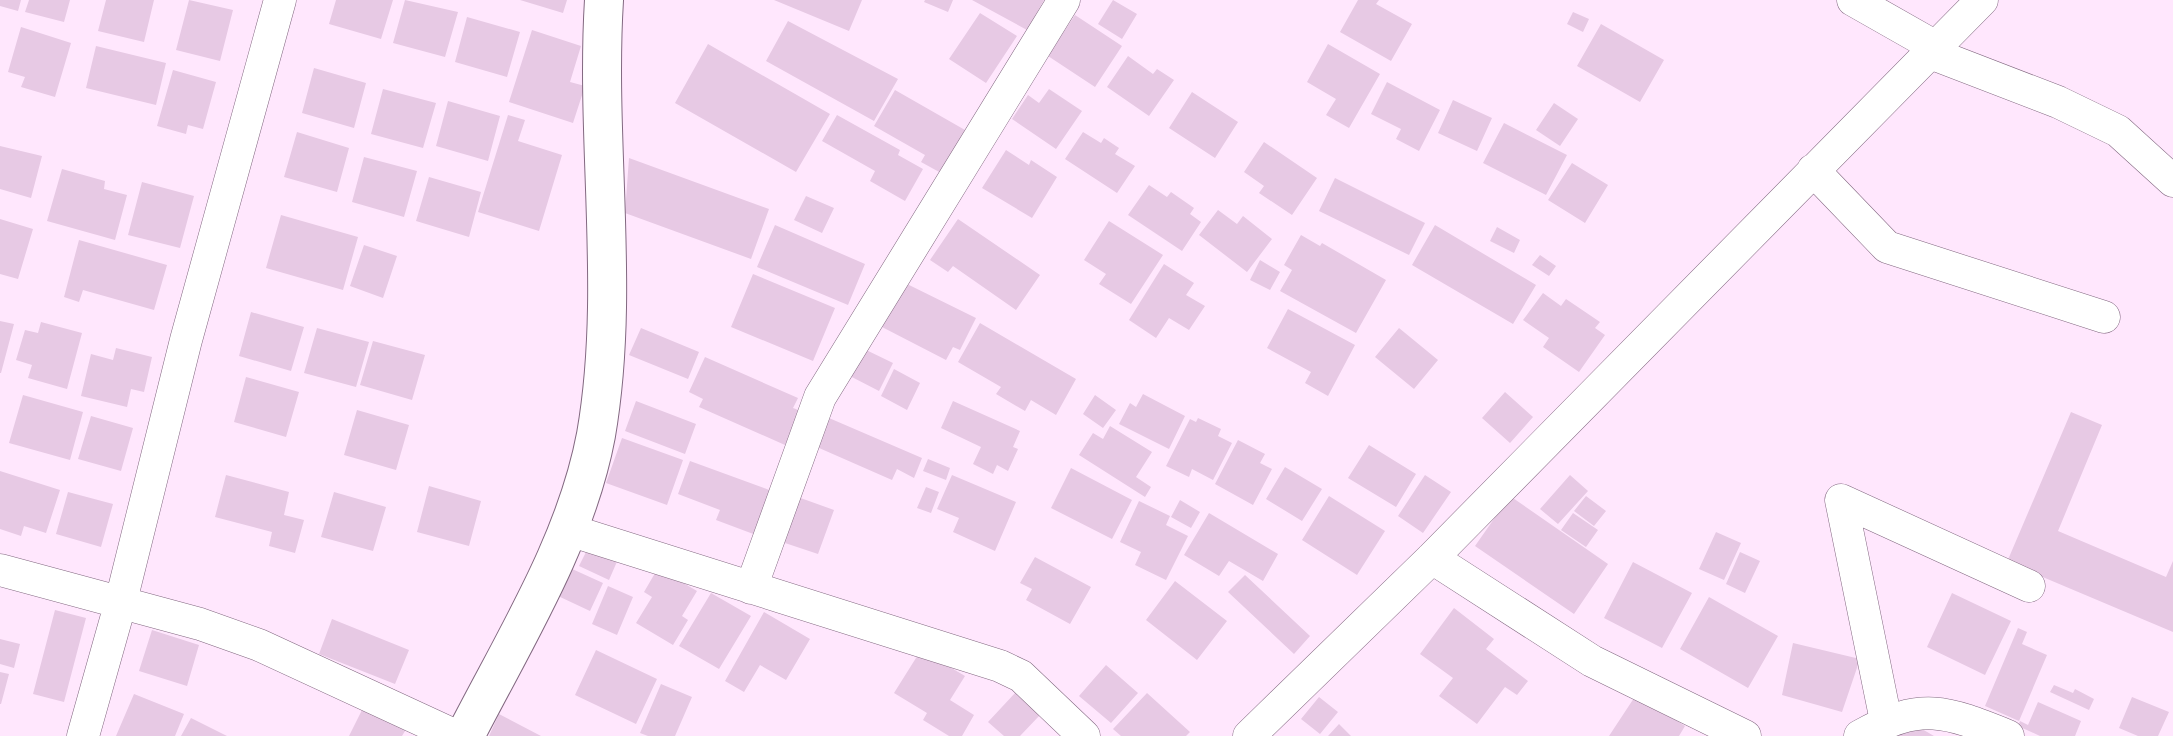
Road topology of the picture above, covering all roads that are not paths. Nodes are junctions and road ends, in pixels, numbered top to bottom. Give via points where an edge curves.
1 (280, 0) edge
2 (604, 0) edge
3 (1064, 0) edge
4 (1853, 0) edge
5 (1982, 0) edge
6 (1931, 49) junction
7 (1813, 170) junction
8 (2173, 181) edge
9 (2104, 317) dead end
10 (569, 530) junction
11 (1432, 558) junction
12 (0, 570) edge
13 (2029, 586) dead end
14 (751, 588) junction
15 (120, 605) junction
16 (1873, 729) edge
17 (83, 736) edge
18 (456, 736) edge
19 (465, 736) edge
20 (1084, 736) edge
21 (1249, 736) edge
22 (1745, 736) edge
23 (2008, 736) edge

1 - 15 street via 186,340
2 - 10 street via 607,348 595,437
3 - 14 street via 820,397
4 - 6 street
5 - 6 street
6 - 7 street
6 - 8 street via 2118,131
7 - 9 street via 1887,247
7 - 11 street
10 - 14 street
10 - 19 street
11 - 21 street
11 - 22 street via 1592,661
12 - 15 street
13 - 16 street via 1841,500
14 - 20 street via 1000,666 1021,676
15 - 17 street
15 - 18 street via 200,624 259,645
16 - 23 street via 1928,712 1958,716

